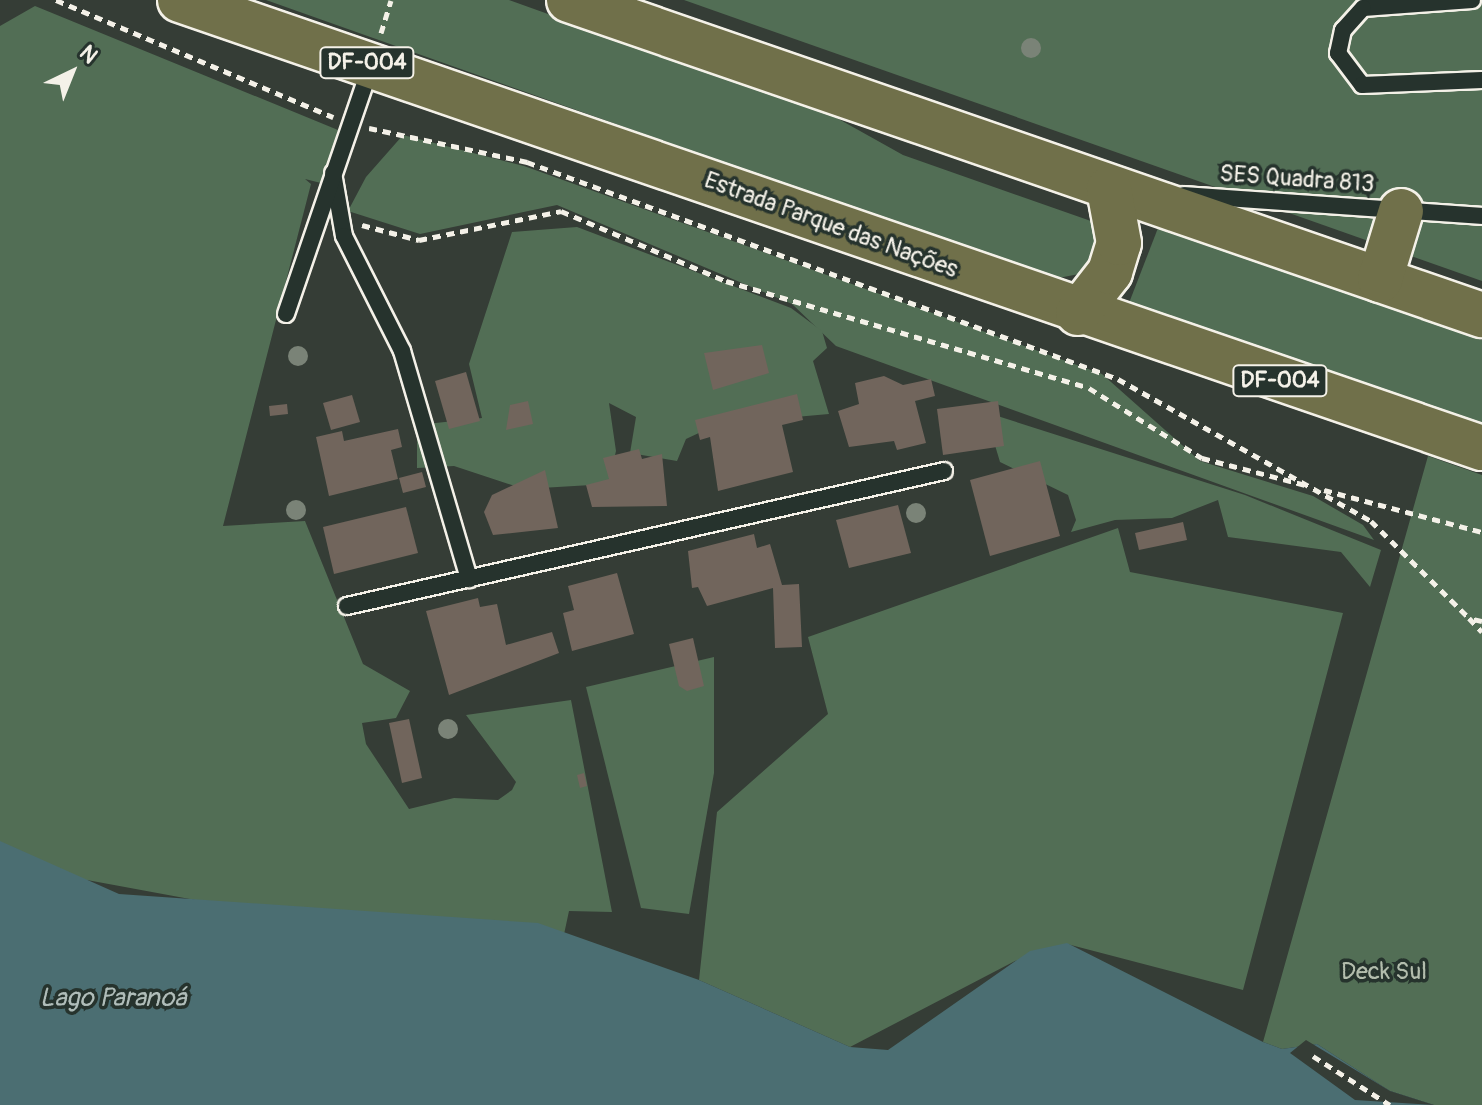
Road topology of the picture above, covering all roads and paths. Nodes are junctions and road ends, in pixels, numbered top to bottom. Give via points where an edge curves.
1 (56, 0) edge
2 (180, 0) edge
3 (1472, 0) edge
4 (590, 4) edge
5 (371, 64) junction
6 (1482, 80) edge
7 (350, 124) junction
8 (333, 173) junction
9 (1109, 189) junction
10 (1401, 211) junction
11 (1482, 216) edge
12 (341, 219) junction
13 (1380, 280) junction
14 (1078, 313) junction
15 (286, 314) dead end
16 (1482, 315) edge
17 (1482, 448) edge
18 (944, 471) dead end
19 (1315, 488) junction
20 (1482, 532) edge
21 (469, 579) junction
22 (347, 606) dead end
23 (1469, 618) junction
24 (1482, 621) edge
25 (1482, 632) edge
26 (1313, 1056) dead end
27 (1390, 1105) edge

1 - 7 path
2 - 5 highway, Estrada Parque das Nações / DF-004
3 - 6 lane via 1363,8 1343,30 1338,53 1362,85
4 - 9 highway
5 - 7 lane
5 - 14 highway, Estrada Parque das Nações / DF-004
7 - 8 lane
7 - 19 path via 527,162 1015,336 1118,379
8 - 12 lane
8 - 15 lane
9 - 10 lane, SES Quadra 813
9 - 13 highway
9 - 14 highway via 1119,243 1110,272
10 - 11 lane, SES Quadra 813
10 - 13 highway
12 - 19 path via 419,240 561,211 726,281 1089,388 1202,458
12 - 21 lane via 402,351
13 - 16 highway
14 - 17 highway, Estrada Parque das Nações / DF-004
18 - 21 lane
19 - 20 path
19 - 23 path via 1371,521
21 - 22 lane
23 - 24 path
23 - 25 path
26 - 27 path

